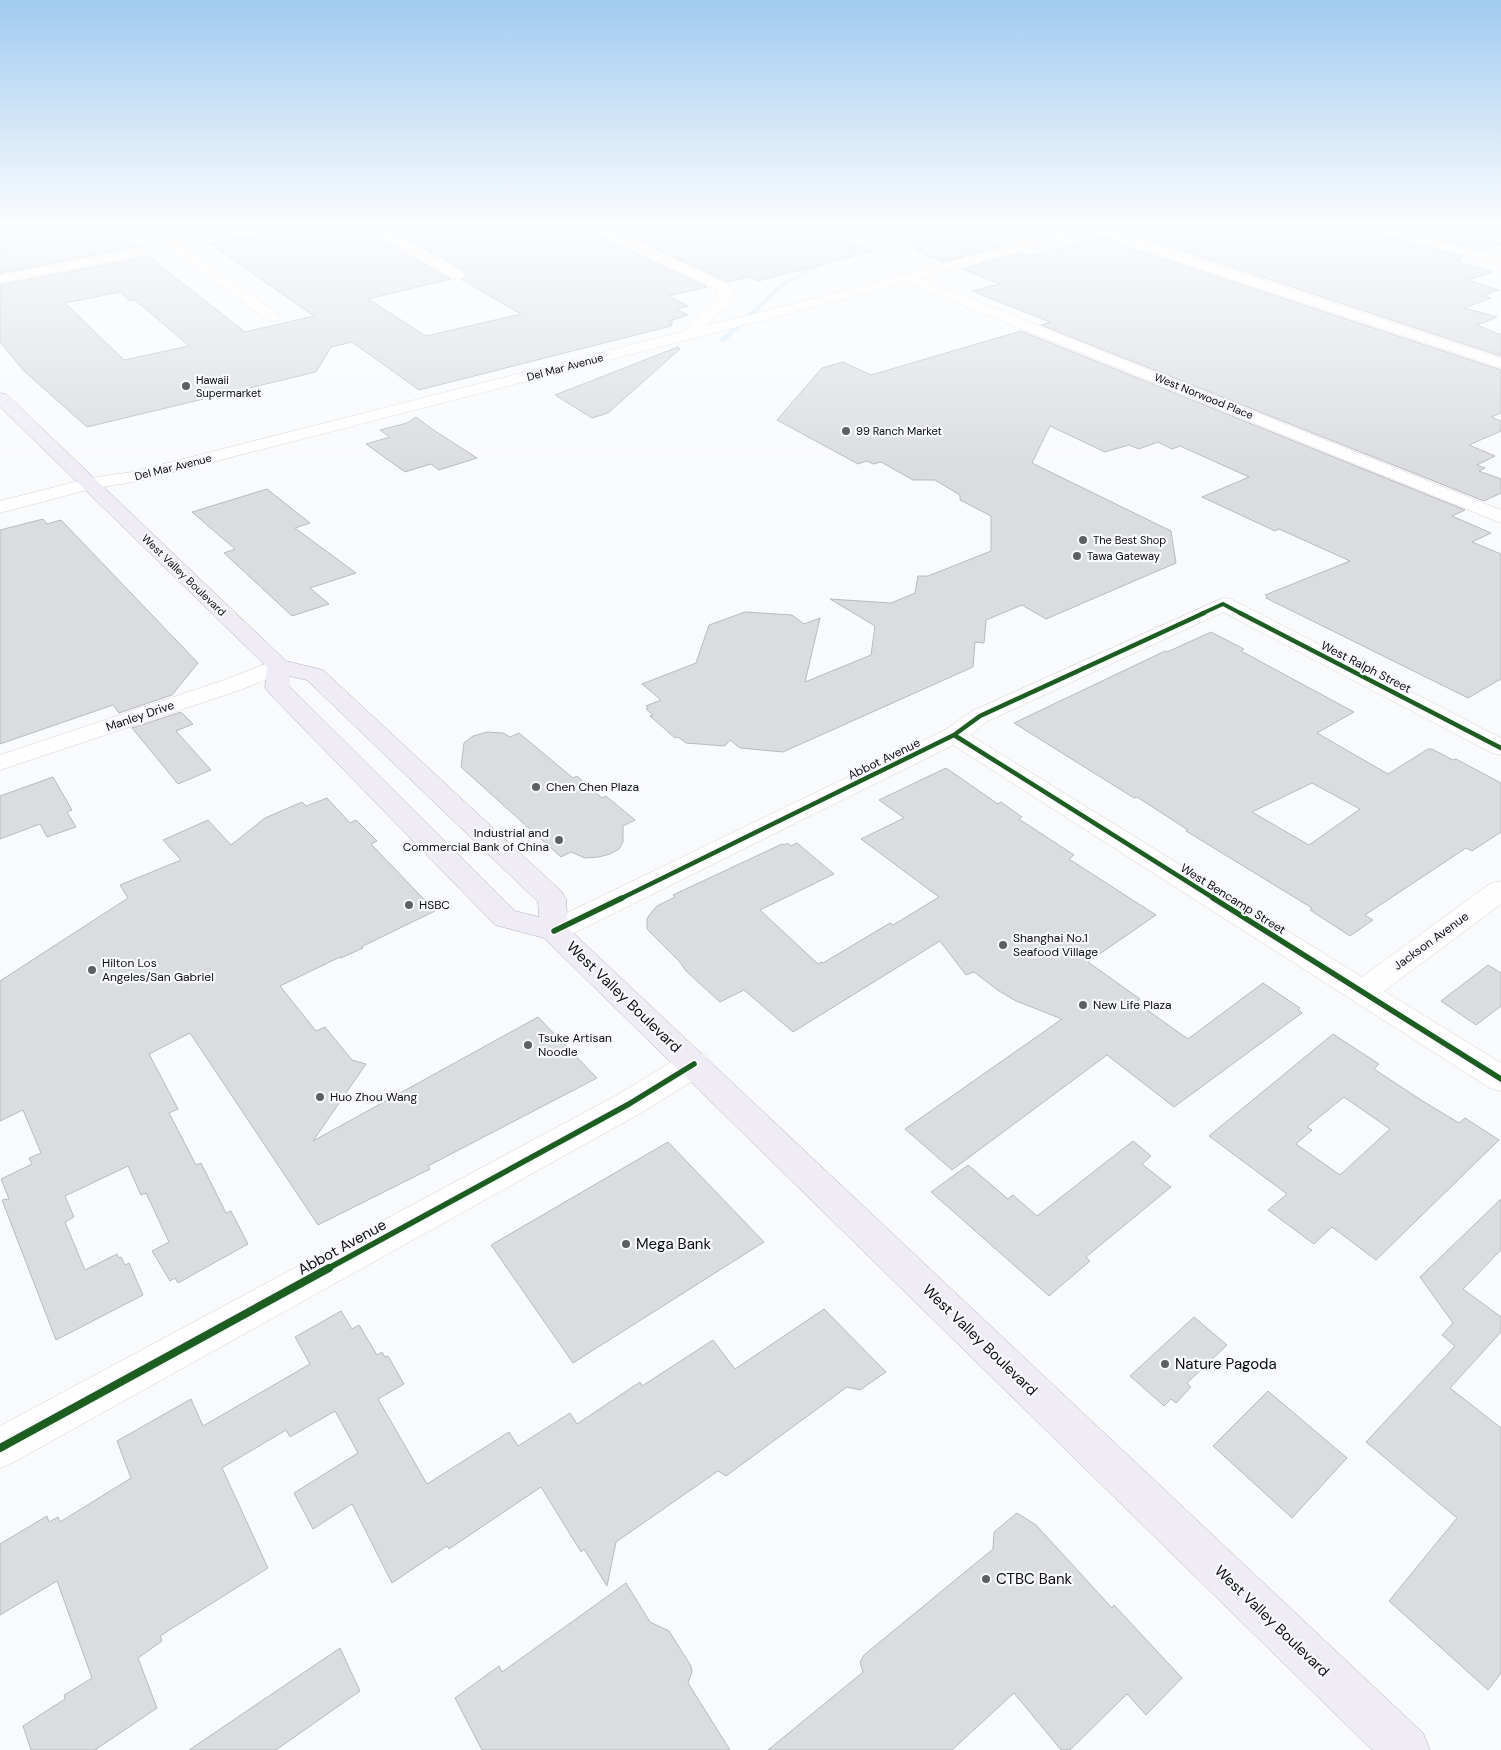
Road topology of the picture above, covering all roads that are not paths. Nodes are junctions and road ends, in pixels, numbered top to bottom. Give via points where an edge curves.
1 (260, 308) edge
2 (717, 308) edge
3 (793, 308) edge
4 (982, 308) edge
5 (1334, 308) edge
6 (274, 318) dead end
7 (689, 334) junction
8 (1501, 362) edge
9 (0, 398) edge
10 (90, 484) junction
11 (0, 507) edge
12 (1501, 517) edge
13 (1223, 604) joint
14 (278, 666) junction
15 (954, 735) junction
16 (1501, 748) edge
17 (0, 763) edge
18 (1501, 890) edge
19 (554, 931) junction
20 (1362, 992) junction
21 (694, 1064) junction
22 (1501, 1079) edge
23 (0, 1448) edge
24 (1406, 1750) edge

1 - 6 street
2 - 7 street
3 - 7 street, Del Mar Avenue
4 - 12 street, West Norwood Place
5 - 8 street
7 - 10 street, Del Mar Avenue via 132,477
9 - 10 main road, West Valley Boulevard
10 - 11 street, Del Mar Avenue
10 - 14 main road, West Valley Boulevard
13 - 15 street, Abbot Avenue via 980,716
13 - 16 street, West Ralph Street
14 - 17 street, Manley Drive via 235,684
14 - 19 main road via 315,675 552,898
14 - 19 main road, West Valley Boulevard via 276,688 505,918
15 - 19 street, Abbot Avenue
15 - 20 street, West Bencamp Street
18 - 20 street, Jackson Avenue
19 - 21 main road, West Valley Boulevard
20 - 22 street, West Bencamp Street
21 - 23 street, Abbot Avenue via 629,1104
21 - 24 main road, West Valley Boulevard

